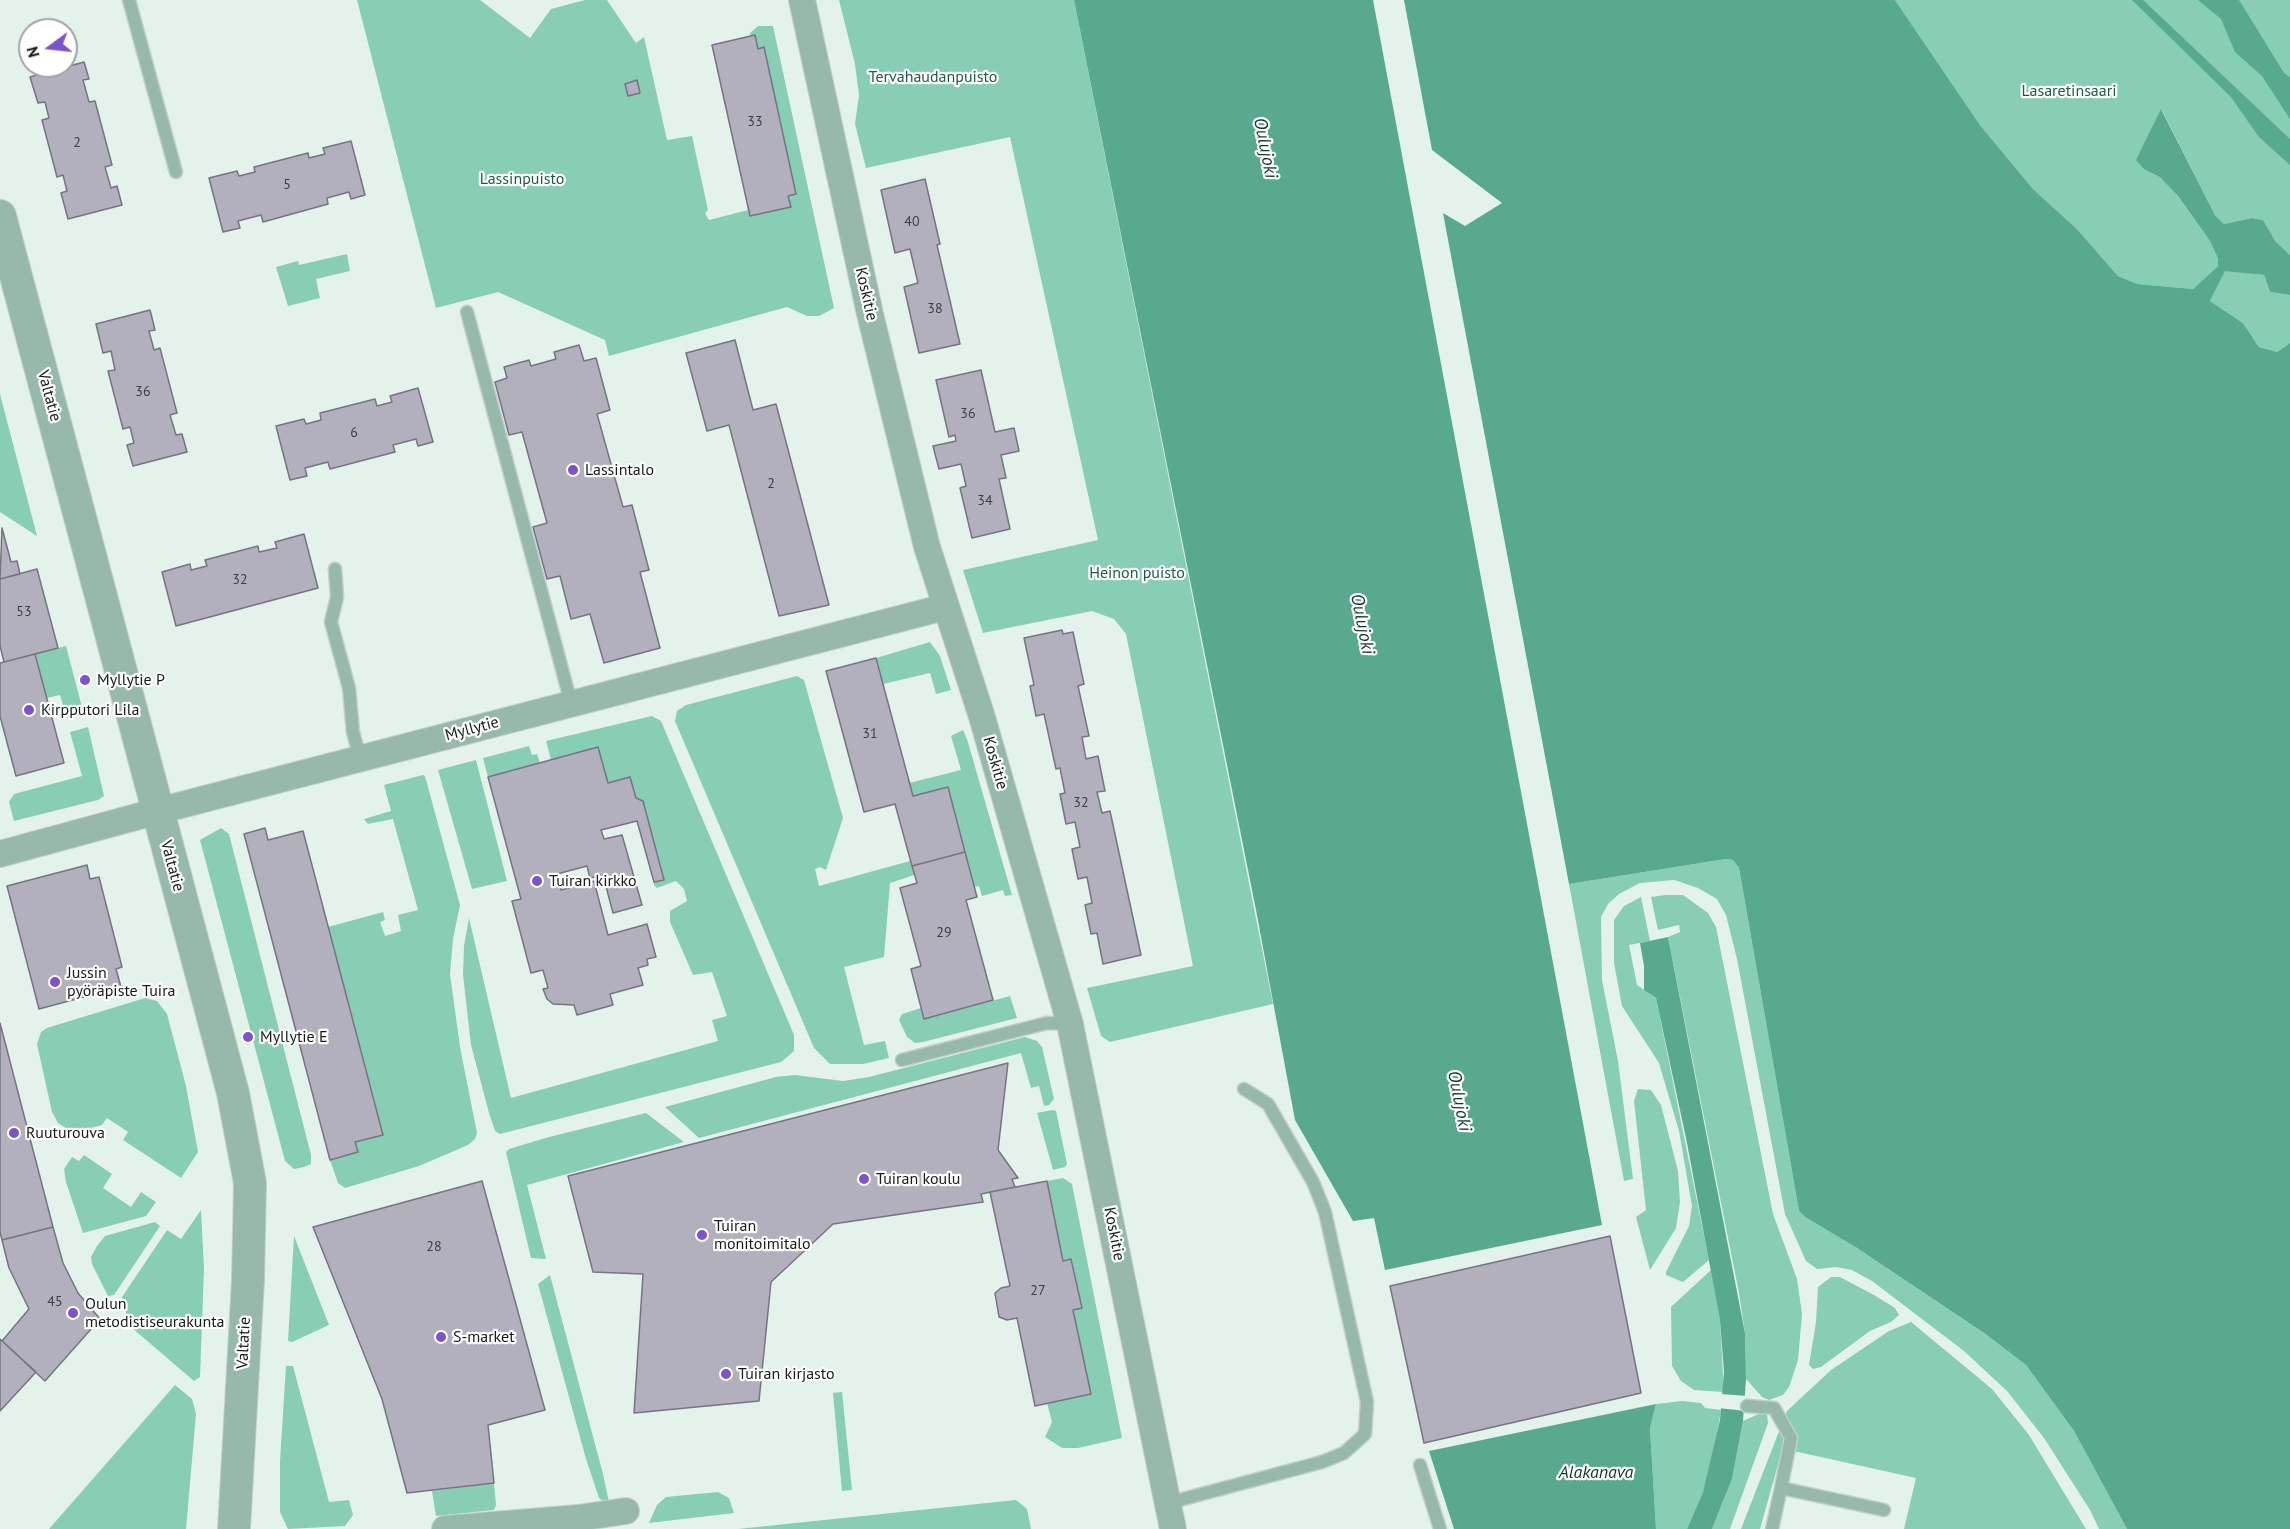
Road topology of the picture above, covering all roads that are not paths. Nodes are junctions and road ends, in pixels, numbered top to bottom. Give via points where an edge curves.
1 (129, 0) edge
2 (802, 0) edge
3 (176, 172) dead end
4 (0, 216) edge
5 (467, 312) dead end
6 (334, 569) dead end
7 (945, 607) junction
8 (571, 704) junction
9 (360, 758) junction
10 (158, 811) junction
11 (0, 855) edge
12 (1070, 1024) junction
13 (902, 1060) dead end
14 (1244, 1089) dead end
15 (1747, 1406) dead end
16 (1420, 1465) dead end
17 (1781, 1488) junction
18 (1168, 1503) junction
19 (626, 1510) dead end
20 (1884, 1510) dead end
21 (234, 1529) edge
22 (445, 1529) edge
23 (1173, 1529) edge
24 (1440, 1529) edge
25 (1772, 1529) edge

1 - 3 lane
2 - 7 street, Koskitie via 870,314
4 - 10 street, Valtatie
5 - 8 lane
6 - 9 lane via 337,597 331,621 349,688
7 - 8 street, Myllytie
7 - 12 street, Koskitie via 982,717
8 - 9 street, Myllytie
9 - 10 street, Myllytie
10 - 11 street, Myllytie
10 - 21 street, Valtatie via 233,1093 250,1183
12 - 13 lane via 1047,1023
12 - 18 street, Koskitie
14 - 18 lane via 1268,1104 1325,1212 1366,1402 1365,1434 1344,1453 1322,1462
15 - 17 lane via 1774,1408 1791,1438
16 - 24 lane
17 - 20 lane
17 - 25 lane
18 - 23 street, Koskitie
19 - 22 street

